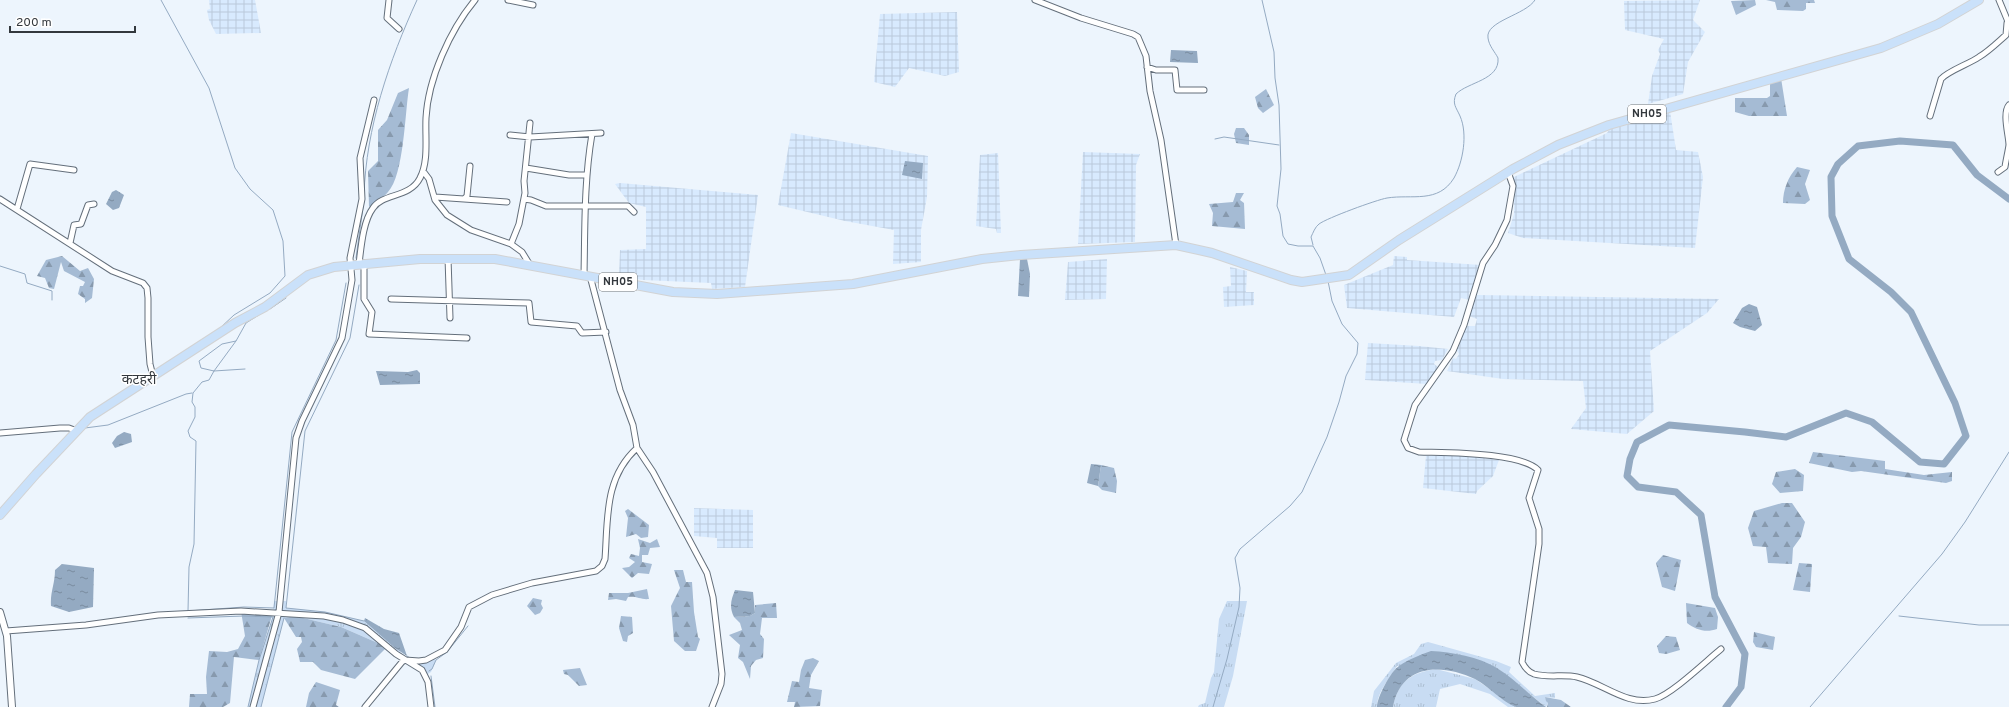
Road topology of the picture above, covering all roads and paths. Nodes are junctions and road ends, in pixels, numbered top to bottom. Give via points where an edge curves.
1 (388, 0) edge
2 (475, 0) edge
3 (508, 0) edge
4 (1035, 0) edge
5 (1979, 0) edge
6 (1998, 0) edge
7 (533, 5) dead end
8 (2008, 24) edge
9 (399, 28) dead end
10 (2008, 31) junction
11 (2009, 37) edge
12 (1147, 68) junction
13 (1204, 90) dead end
14 (374, 100) dead end
15 (2009, 105) edge
16 (1930, 116) dead end
17 (530, 122) dead end
18 (592, 134) junction
19 (601, 134) dead end
20 (510, 135) dead end
21 (530, 137) junction
22 (470, 166) dead end
23 (526, 168) junction
24 (74, 170) dead end
25 (423, 171) junction
26 (1508, 172) junction
27 (1998, 172) dead end
28 (587, 174) junction
29 (434, 197) junction
30 (0, 199) edge
31 (464, 199) junction
32 (524, 199) junction
33 (507, 202) dead end
34 (94, 204) dead end
35 (586, 205) junction
36 (17, 210) junction
37 (634, 212) dead end
38 (70, 244) junction
39 (511, 244) junction
40 (1176, 245) junction
41 (448, 258) junction
42 (358, 264) junction
43 (530, 265) junction
44 (587, 276) junction
45 (391, 299) dead end
46 (450, 301) junction
47 (450, 318) dead end
48 (606, 332) junction
49 (467, 338) dead end
50 (153, 376) junction
51 (77, 431) junction
52 (0, 433) edge
53 (637, 448) junction
54 (0, 516) edge
55 (0, 612) edge
56 (279, 612) junction
57 (4, 633) edge
58 (1721, 649) dead end
59 (405, 660) junction
60 (12, 707) edge
61 (254, 707) edge
62 (365, 707) edge
63 (431, 707) edge
64 (712, 707) edge

1 - 9 street via 387,18
2 - 25 street via 455,28 431,87 426,118
3 - 7 street
4 - 12 street via 1081,18 1134,34 1142,45
5 - 26 main road, NH05 via 1938,24 1886,46 1609,125 1558,146
6 - 8 street
8 - 10 street
10 - 11 street
10 - 16 street via 1981,57 1941,79
12 - 13 street via 1175,70 1177,90
12 - 40 street via 1161,140
14 - 42 street via 360,158 362,199 350,258
15 - 27 street via 2009,143 2005,167
17 - 21 street
18 - 19 street
18 - 21 street
18 - 28 street
20 - 21 street
21 - 23 street
22 - 31 street via 467,196
23 - 28 street via 569,175
23 - 32 street
24 - 36 street via 30,164
25 - 29 street via 429,179
25 - 42 street via 416,185 383,200 373,208 369,215
26 - 40 main road, NH05 via 1399,240 1349,275 1339,278 1302,282 1292,280 1212,253
26 - 58 street via 1513,186 1507,220 1483,263 1464,325 1453,351 1415,405 1404,440 1408,448 1419,452 1506,458 1527,462 1538,470 1529,498 1539,529 1539,544 1522,662 1530,672 1576,677 1603,686 1630,700 1654,699 1668,693
28 - 35 street
29 - 31 street
29 - 39 street via 447,215 471,230
30 - 36 street
31 - 33 street
32 - 35 street via 546,206
32 - 39 street via 519,224
34 - 38 street via 88,205 81,224 74,226
35 - 37 street via 628,206
35 - 44 street
36 - 38 street
38 - 50 street via 118,274 143,283 147,288 149,350
39 - 43 street via 522,252
40 - 44 main road, NH05 via 982,259 853,284 758,292 673,292
41 - 42 main road, NH05
41 - 43 main road, NH05 via 496,259
41 - 46 street
42 - 49 street via 364,298 372,312 369,334
42 - 50 main road, NH05 via 334,267 308,275 265,307 235,323
42 - 56 street via 352,280 342,338 296,438
43 - 44 main road, NH05
44 - 48 street
45 - 46 street
46 - 47 street
46 - 48 street via 529,303 531,322 577,326 582,333
48 - 53 street via 620,390 634,425
50 - 51 main road, NH05 via 90,417
51 - 52 street via 60,428
51 - 54 main road, NH05
53 - 59 street via 622,464 609,498 602,566 596,571 532,583 480,600 469,607 461,628 445,650 419,662
53 - 64 street via 653,472 707,573 713,597 722,674
55 - 57 street
56 - 57 street via 242,611 158,616
56 - 59 street via 324,616 365,628
56 - 61 street
57 - 60 street
59 - 62 street
59 - 63 street via 426,675

